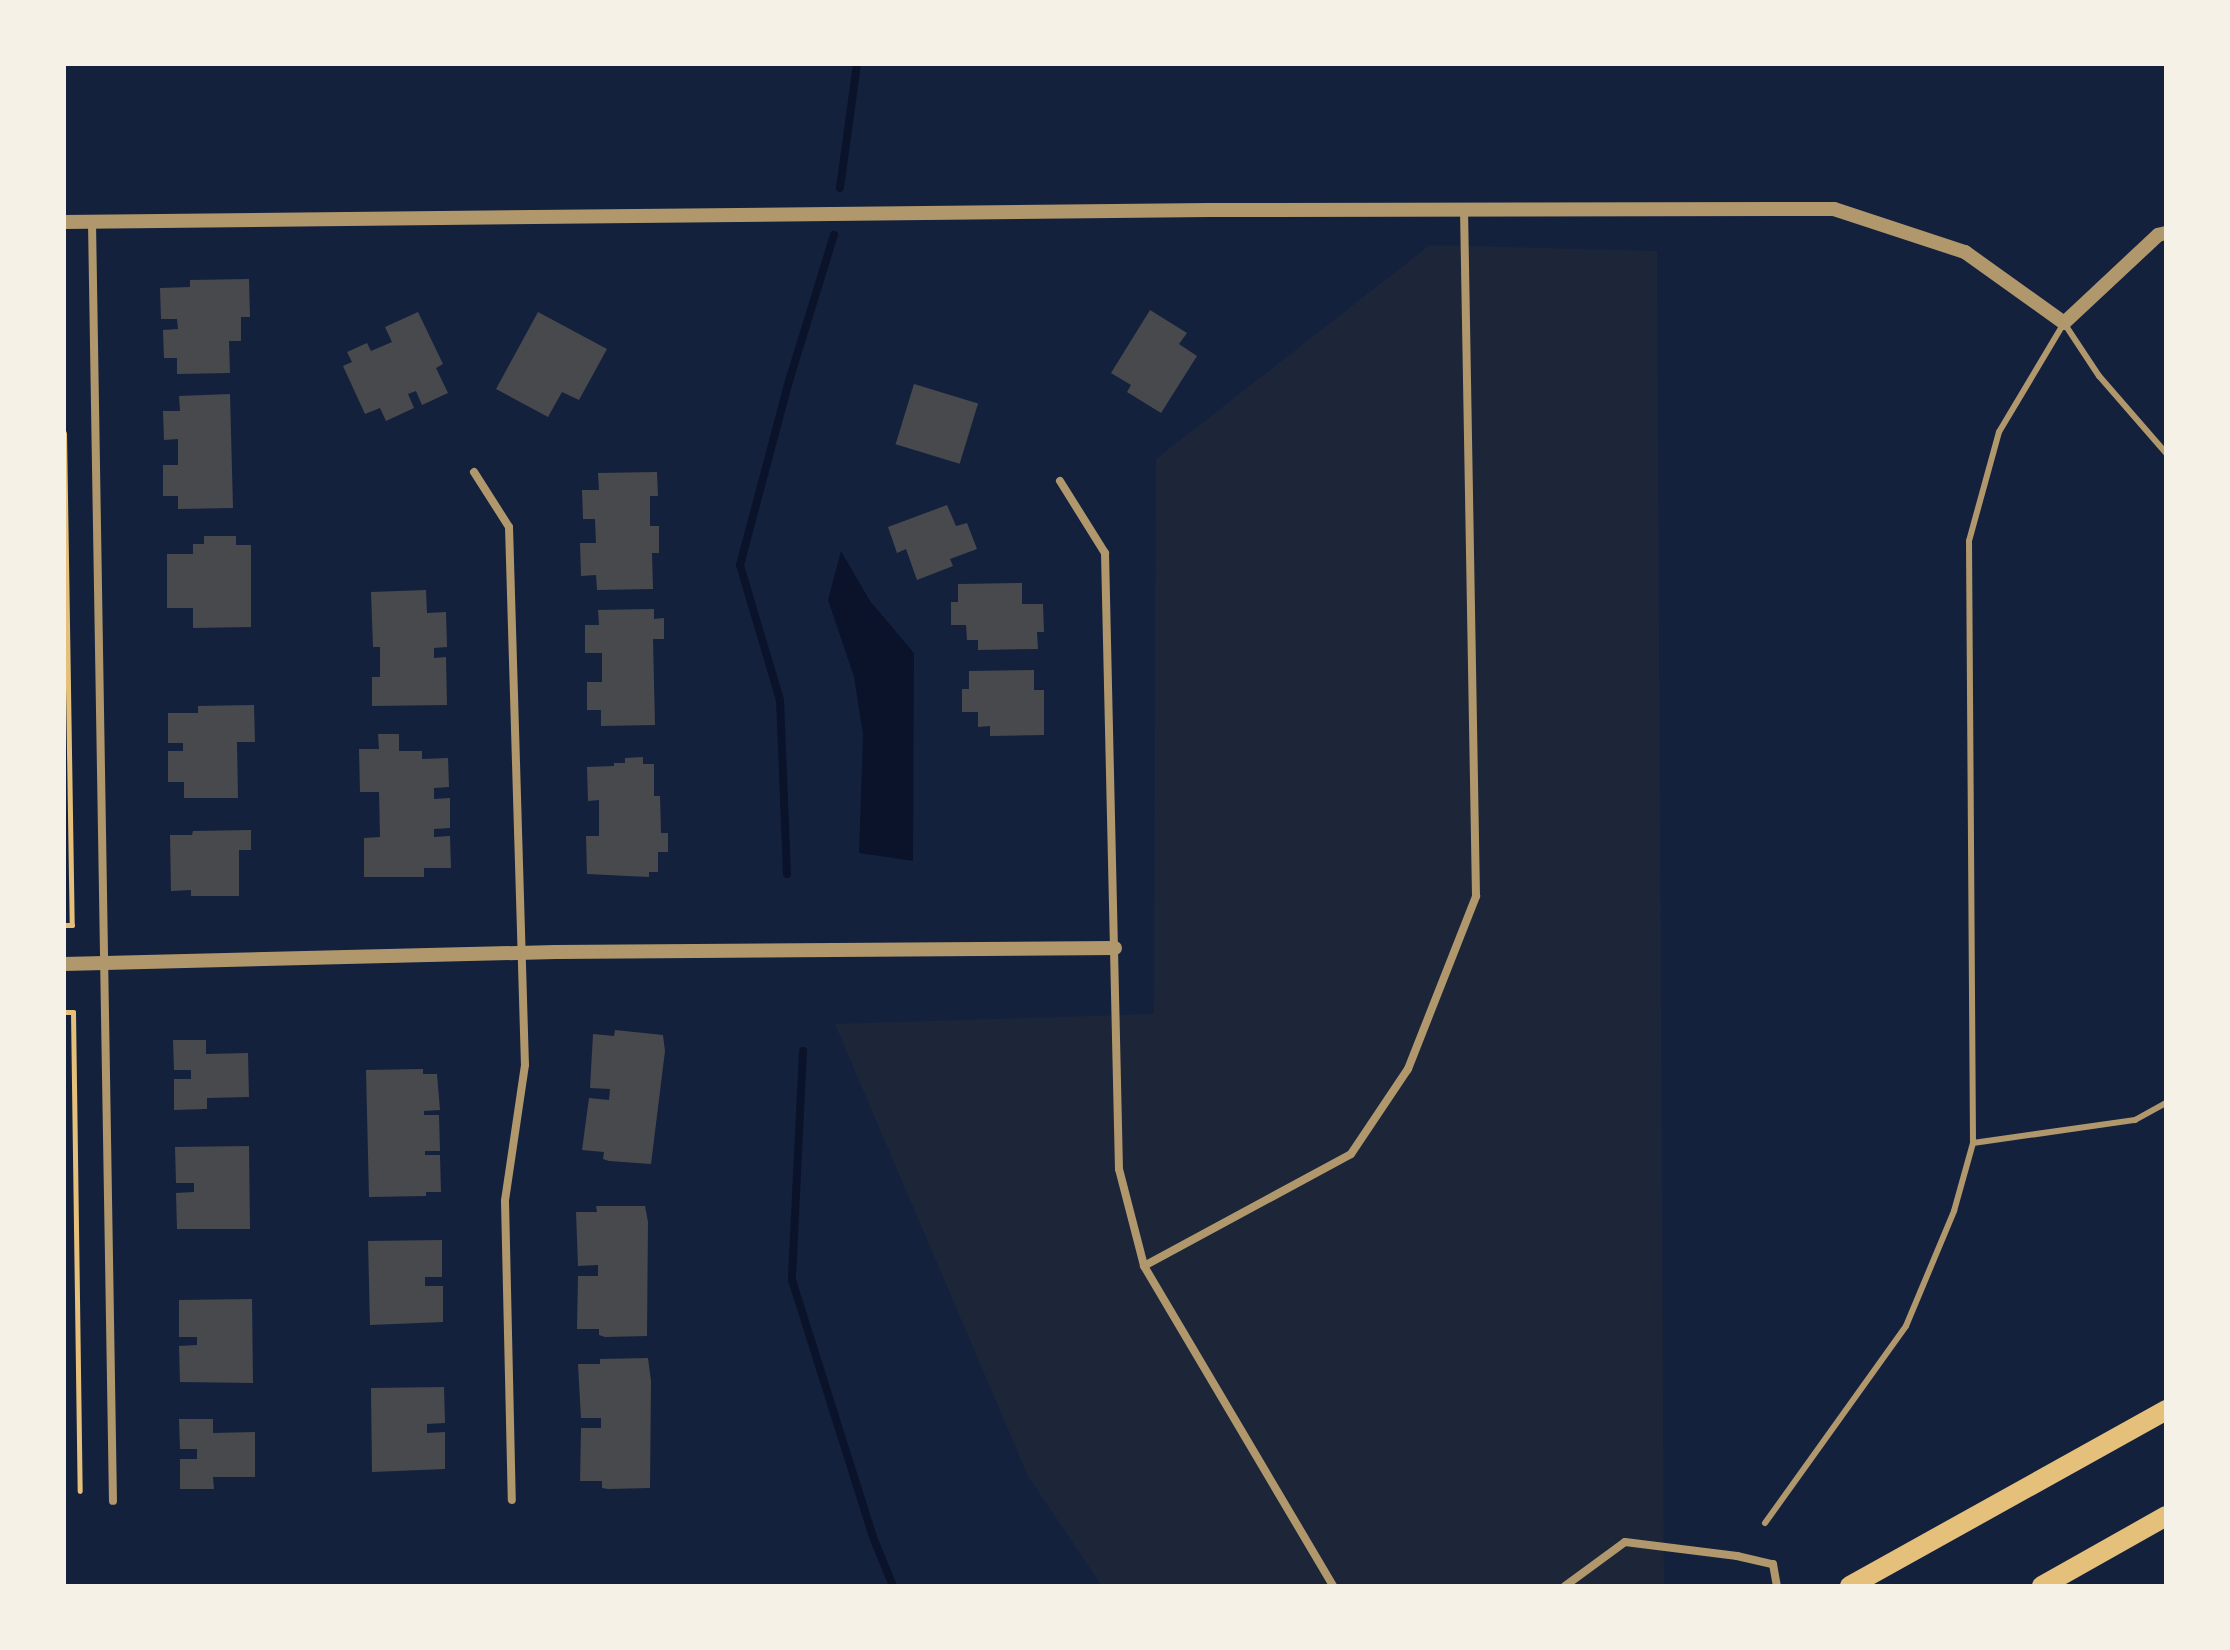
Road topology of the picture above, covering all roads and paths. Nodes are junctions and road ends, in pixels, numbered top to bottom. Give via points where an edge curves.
1 (1464, 209) junction
2 (64, 222) edge
3 (92, 222) junction
4 (2166, 233) edge
5 (2064, 323) junction
6 (64, 433) edge
7 (2166, 453) edge
8 (474, 472) dead end
9 (1060, 481) dead end
10 (64, 925) edge
11 (1115, 948) junction
12 (522, 953) junction
13 (103, 963) junction
14 (64, 964) edge
15 (64, 1012) edge
16 (2166, 1103) edge
17 (1973, 1143) junction
18 (1144, 1266) junction
19 (2166, 1410) edge
20 (80, 1491) dead end
21 (512, 1500) dead end
22 (113, 1501) dead end
23 (2166, 1516) edge
24 (1765, 1523) dead end
25 (1333, 1586) edge
26 (1565, 1586) edge
27 (1777, 1586) edge
28 (1850, 1586) edge
29 (2042, 1586) edge

1 - 3 street
1 - 5 street via 1834,209 1965,252
1 - 18 street via 1476,896 1408,1069 1351,1154
2 - 3 street
3 - 13 street
4 - 5 street
5 - 7 lane via 2099,376
5 - 17 lane via 1999,432 1969,541
6 - 10 path via 72,925
8 - 12 street via 509,527
9 - 11 street via 1105,553
11 - 12 street
11 - 18 street via 1119,1169
12 - 13 street
12 - 21 street via 525,1065 505,1201
13 - 14 street
13 - 22 street
15 - 20 path via 73,1012
16 - 17 lane via 2135,1120
17 - 24 lane via 1954,1211 1906,1326
18 - 25 street
19 - 28 main road
23 - 29 main road
26 - 27 street via 1625,1542 1773,1564

